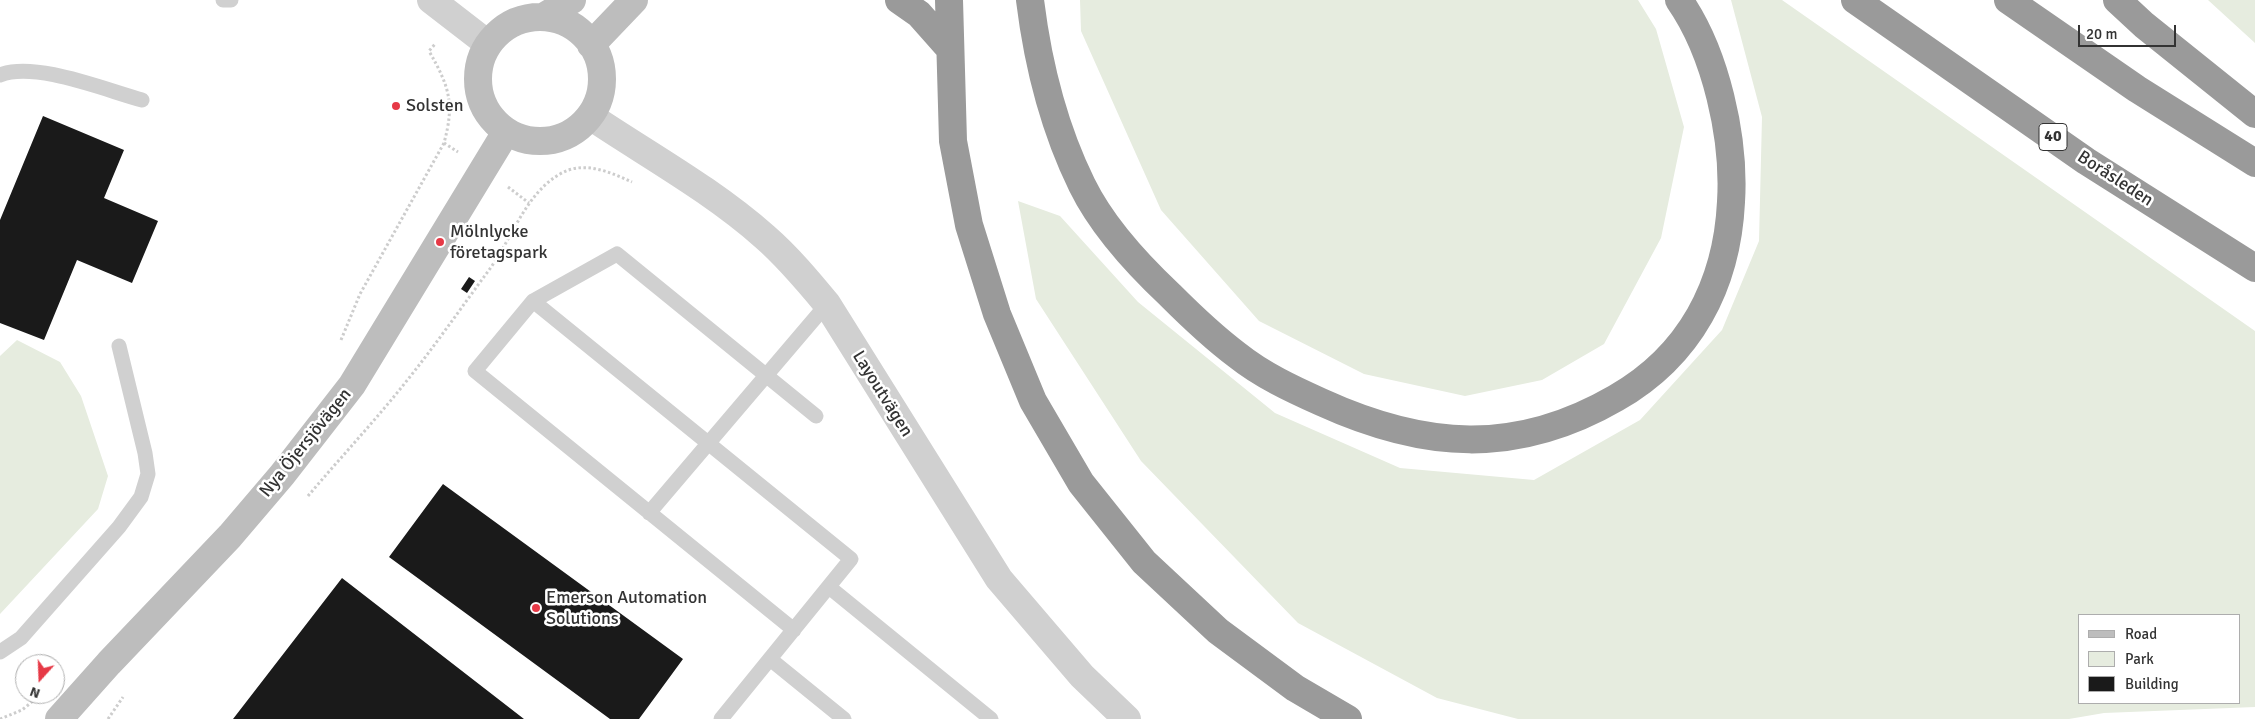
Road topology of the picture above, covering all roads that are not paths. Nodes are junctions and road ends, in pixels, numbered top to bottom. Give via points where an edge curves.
1 (223, 0) edge
2 (231, 0) edge
3 (430, 0) edge
4 (572, 0) edge
5 (634, 0) edge
6 (899, 0) edge
7 (948, 0) edge
8 (1030, 0) edge
9 (1679, 0) edge
10 (1855, 0) edge
11 (2008, 0) edge
12 (2117, 0) edge
13 (543, 17) junction
14 (488, 44) junction
15 (592, 45) junction
16 (950, 49) junction
17 (0, 75) edge
18 (142, 100) dead end
19 (2255, 114) edge
20 (590, 116) junction
21 (506, 132) junction
22 (2255, 163) edge
23 (2255, 268) edge
24 (533, 300) junction
25 (827, 304) junction
26 (119, 346) dead end
27 (766, 375) junction
28 (816, 416) dead end
29 (708, 443) junction
30 (649, 512) junction
31 (828, 587) junction
32 (794, 630) junction
33 (0, 652) edge
34 (770, 659) junction
35 (59, 719) edge
36 (720, 719) edge
37 (844, 719) edge
38 (991, 719) edge
39 (1127, 719) edge
40 (1348, 719) edge

1 - 2 lane
3 - 14 street
4 - 13 street
5 - 15 street
6 - 16 highway via 919,14
7 - 16 highway
8 - 9 highway via 1036,48 1054,119 1083,188 1112,232 1182,307 1239,357 1287,387 1340,411 1392,429 1438,439 1486,441 1538,431 1586,416 1634,388 1668,359 1694,328 1713,290 1729,238 1732,185 1729,135 1714,75
10 - 23 highway, Boråsleden / 40 via 2086,161
11 - 22 highway via 2137,89
12 - 19 highway
13 - 14 street via 512,23
13 - 15 street via 570,25
14 - 21 street via 478,70 477,84 486,112
15 - 20 street via 602,81
16 - 40 highway via 954,140 969,225 997,314 1033,401 1081,483 1144,562 1218,631 1295,688
17 - 18 lane via 10,71 44,72
20 - 21 street via 579,128 551,141 535,142
20 - 25 street, Layoutvägen via 711,196 765,237
21 - 35 street, Nya Öjersjövägen via 352,385 230,536
24 - 27 lane via 617,254
24 - 29 lane
24 - 30 lane via 475,371
25 - 27 lane
25 - 39 street, Layoutvägen via 999,579 1082,676
26 - 33 lane via 145,453 148,474 141,497 119,527 21,638
27 - 28 lane
27 - 29 lane
29 - 30 lane
29 - 31 lane via 851,559
30 - 32 lane
31 - 32 lane
31 - 38 lane
32 - 34 lane
34 - 36 lane
34 - 37 lane

